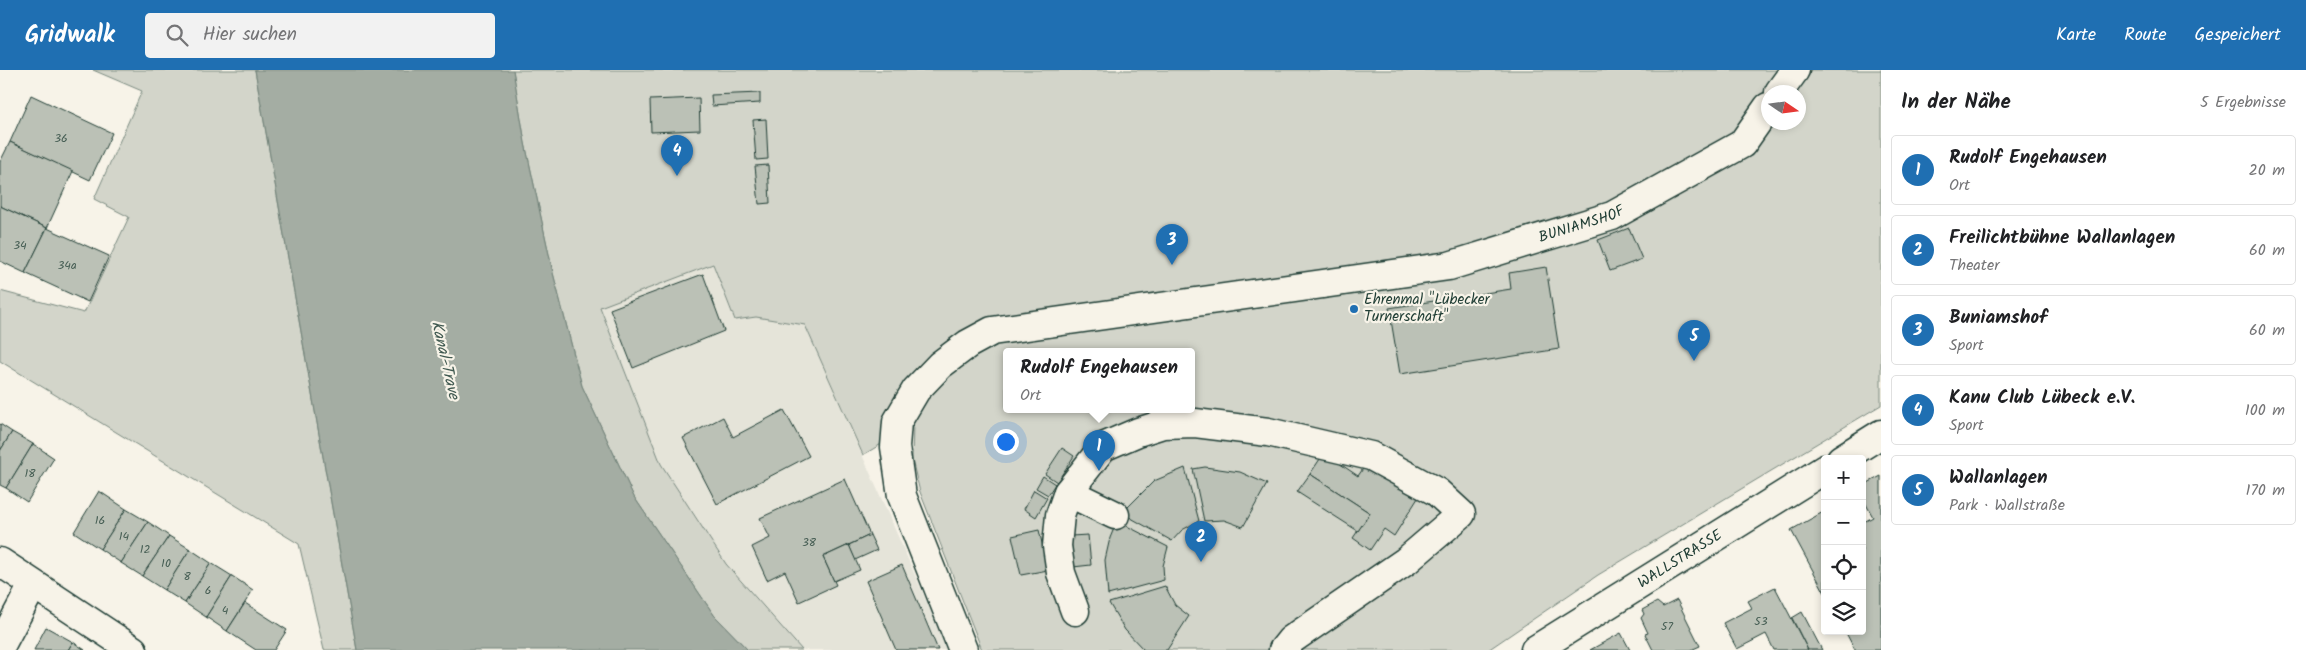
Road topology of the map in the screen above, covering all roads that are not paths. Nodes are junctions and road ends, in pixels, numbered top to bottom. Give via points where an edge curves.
1 (1795, 70) edge
2 (1784, 85) edge
3 (1761, 117) edge
4 (1881, 434) edge
5 (1847, 455) edge
6 (1821, 471) edge
7 (1068, 492) junction
8 (1115, 515) dead end
9 (0, 562) edge
10 (33, 585) junction
11 (1075, 611) dead end
12 (0, 647) edge
13 (134, 650) edge
14 (963, 650) edge
15 (1283, 650) edge
16 (1535, 650) edge

1 - 2 main road
3 - 14 main road, BUNIAMSHOF via 1742,144 1683,178 1612,216 1520,246 1449,266 992,331 968,344 940,365 916,390 897,422 895,447 902,496
4 - 5 main road
6 - 16 main road, WALLSTRASSE
7 - 8 main road
7 - 11 main road via 1060,515 1057,546 1061,572
7 - 15 main road via 1103,447 1163,424 1195,423 1268,432 1371,456 1437,492 1461,514 1406,561 1291,640
9 - 10 main road
10 - 12 main road
10 - 13 main road

